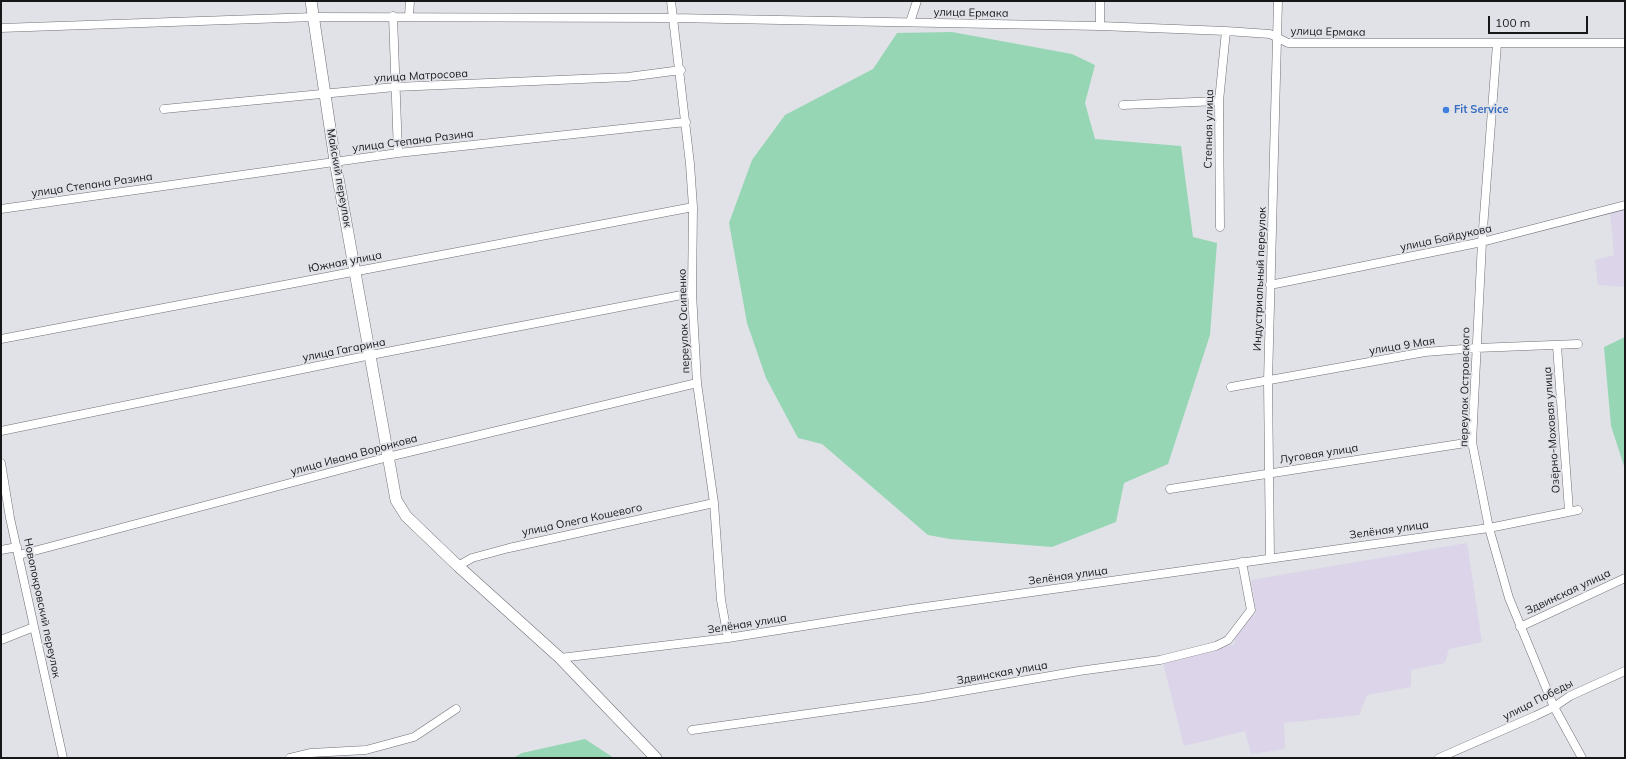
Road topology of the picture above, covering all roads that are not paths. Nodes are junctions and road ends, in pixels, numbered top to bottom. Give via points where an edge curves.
1 (310, 1) edge
2 (410, 1) edge
3 (671, 1) edge
4 (916, 1) edge
5 (1100, 1) edge
6 (1278, 1) edge
7 (393, 16) junction
8 (409, 16) junction
9 (314, 17) junction
10 (673, 18) junction
11 (910, 22) junction
12 (1100, 26) junction
13 (1, 28) edge
14 (1226, 31) junction
15 (1278, 39) junction
16 (1625, 43) edge
17 (1497, 44) junction
18 (681, 70) junction
19 (395, 88) junction
20 (325, 93) junction
21 (1219, 101) junction
22 (1123, 106) dead end
23 (164, 109) dead end
24 (686, 122) junction
25 (398, 153) junction
26 (335, 161) junction
27 (1625, 205) edge
28 (693, 207) junction
29 (1, 208) edge
30 (1220, 227) dead end
31 (1482, 242) junction
32 (356, 270) junction
33 (1270, 284) junction
34 (692, 293) junction
35 (1, 339) edge
36 (1578, 344) dead end
37 (1557, 346) junction
38 (1476, 348) junction
39 (371, 355) junction
40 (1268, 381) junction
41 (697, 383) junction
42 (1231, 387) dead end
43 (1, 431) edge
44 (1472, 442) junction
45 (388, 457) junction
46 (1, 463) edge
47 (1268, 473) junction
48 (1170, 489) dead end
49 (714, 503) junction
50 (1578, 510) dead end
51 (1569, 511) junction
52 (1489, 528) junction
53 (1, 550) edge
54 (18, 551) junction
55 (1270, 558) junction
56 (1242, 562) junction
57 (458, 566) junction
58 (1625, 578) edge
59 (34, 627) junction
60 (1520, 627) junction
61 (728, 638) junction
62 (1, 640) edge
63 (560, 658) junction
64 (1625, 671) edge
65 (1554, 707) junction
66 (456, 709) dead end
67 (692, 730) dead end
68 (63, 758) edge
69 (290, 758) edge
70 (656, 758) edge
71 (1439, 758) edge
72 (1581, 758) edge

1 - 9 main road, Майский переулок
2 - 8 street
3 - 10 street, переулок Осипенко
4 - 11 street
5 - 12 street
6 - 15 street, Индустриальный переулок
7 - 8 street, улица Ермака
7 - 9 street, улица Ермака
7 - 19 street
8 - 10 street, улица Ермака
9 - 13 street, улица Ермака
9 - 20 main road, Майский переулок
10 - 11 street, улица Ермака
10 - 18 street, переулок Осипенко
11 - 12 street, улица Ермака
12 - 14 street, улица Ермака
14 - 15 street, улица Ермака via 1270,34
14 - 21 street, Степная улица
15 - 17 street, улица Ермака via 1288,44
15 - 33 street, Индустриальный переулок
16 - 17 street, улица Ермака
17 - 31 street, переулок Островского
18 - 19 street, улица Матросова via 628,78
18 - 24 street, переулок Осипенко
19 - 20 street, улица Матросова
19 - 25 street
20 - 23 street, улица Матросова
20 - 26 main road, Майский переулок
21 - 22 street
21 - 30 street, Степная улица
24 - 25 street, улица Степана Разина
24 - 28 street, переулок Осипенко
25 - 26 street, улица Степана Разина
26 - 29 street, улица Степана Разина
26 - 32 main road, Майский переулок
27 - 31 street, улица Байдукова
28 - 32 street, Южная улица
28 - 34 street, переулок Осипенко
31 - 33 street, улица Байдукова
31 - 38 street, переулок Островского
32 - 35 street, Южная улица
32 - 39 main road, Майский переулок
33 - 40 street, Индустриальный переулок
34 - 39 street, улица Гагарина
34 - 41 street, переулок Осипенко
36 - 37 street, улица 9 Мая
37 - 38 street, улица 9 Мая
37 - 51 street, Озёрно-Моховая улица
38 - 40 street, улица 9 Мая via 1425,352
38 - 44 street, переулок Островского
39 - 43 street, улица Гагарина
39 - 45 main road, Майский переулок
40 - 42 street, улица 9 Мая
40 - 47 street, Индустриальный переулок
41 - 45 street, улица Ивана Воронкова
41 - 49 street, переулок Осипенко
44 - 47 street, Луговая улица
44 - 52 street, переулок Островского
45 - 54 street, улица Ивана Воронкова
45 - 57 main road, Майский переулок via 394,494 406,516
46 - 54 street, Новопокровский переулок
47 - 48 street, Луговая улица
47 - 55 street, Индустриальный переулок
49 - 57 street, улица Олега Кошевого via 509,548 472,558
49 - 61 street, переулок Осипенко via 721,600
50 - 51 street, Зелёная улица
51 - 52 street, Зелёная улица
52 - 55 street, Зелёная улица
52 - 60 street, переулок Островского
53 - 54 street, улица Ивана Воронкова
54 - 59 street, Новопокровский переулок
55 - 56 street, Зелёная улица
56 - 61 street, Зелёная улица
56 - 67 street, Здвинская улица via 1250,610 1228,640 1216,646 1160,660 922,698
57 - 63 main road, Майский переулок
58 - 60 street, Здвинская улица
59 - 62 street
59 - 68 street, Новопокровский переулок
60 - 65 street, переулок Островского
61 - 63 street, Зелёная улица
63 - 70 main road, Майский переулок
64 - 65 street, улица Победы via 1570,696
65 - 71 street, улица Победы
65 - 72 street, переулок Островского
66 - 69 street via 414,737 366,750 311,753

